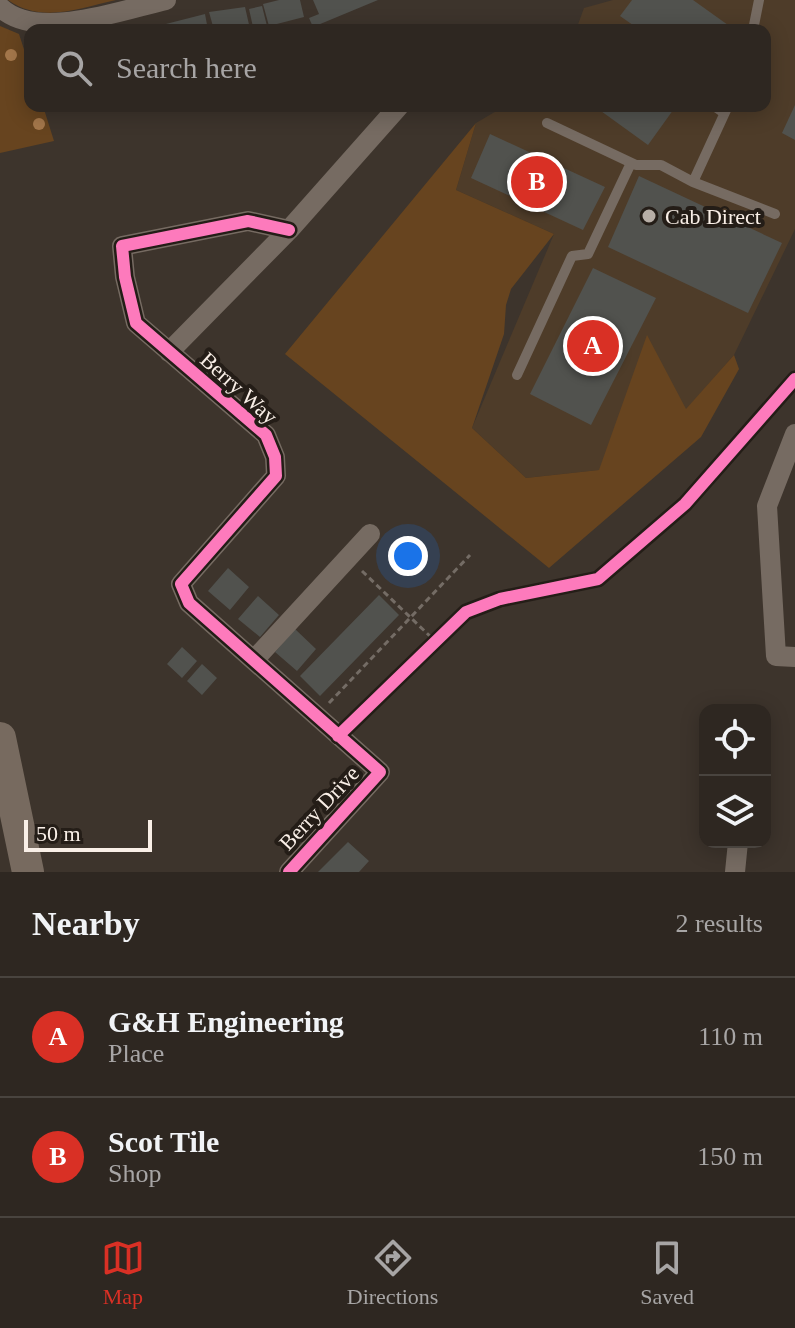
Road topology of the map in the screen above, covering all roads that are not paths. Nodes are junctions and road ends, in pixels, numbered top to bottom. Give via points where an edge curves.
1 (166, 0) edge
2 (759, 0) edge
3 (1, 10) edge
4 (48, 24) edge
5 (58, 24) edge
6 (754, 24) edge
7 (394, 112) edge
8 (725, 112) edge
9 (547, 123) dead end
10 (631, 163) junction
11 (693, 182) junction
12 (775, 214) dead end
13 (289, 230) junction
14 (169, 352) junction
15 (517, 375) dead end
16 (795, 434) edge
17 (370, 534) dead end
18 (786, 656) edge
19 (254, 660) junction
20 (0, 738) edge
21 (380, 772) joint
22 (0, 820) edge
23 (737, 848) edge
24 (10, 872) edge
25 (28, 872) edge
26 (289, 872) edge
27 (735, 872) edge

1 - 5 street
2 - 6 lane
3 - 4 street
7 - 13 street
8 - 11 lane
9 - 10 lane
10 - 11 lane via 661,165
10 - 15 lane via 588,254 572,256
11 - 12 lane
13 - 14 street
13 - 14 street, Berry Way via 248,221 122,246 136,323
14 - 19 street, Berry Way via 266,435 275,457 276,476 181,584 189,603
16 - 18 street via 767,506
17 - 19 street
19 - 21 street, Berry Way
20 - 25 main road
21 - 26 street, Berry Drive
22 - 24 main road
23 - 27 street

